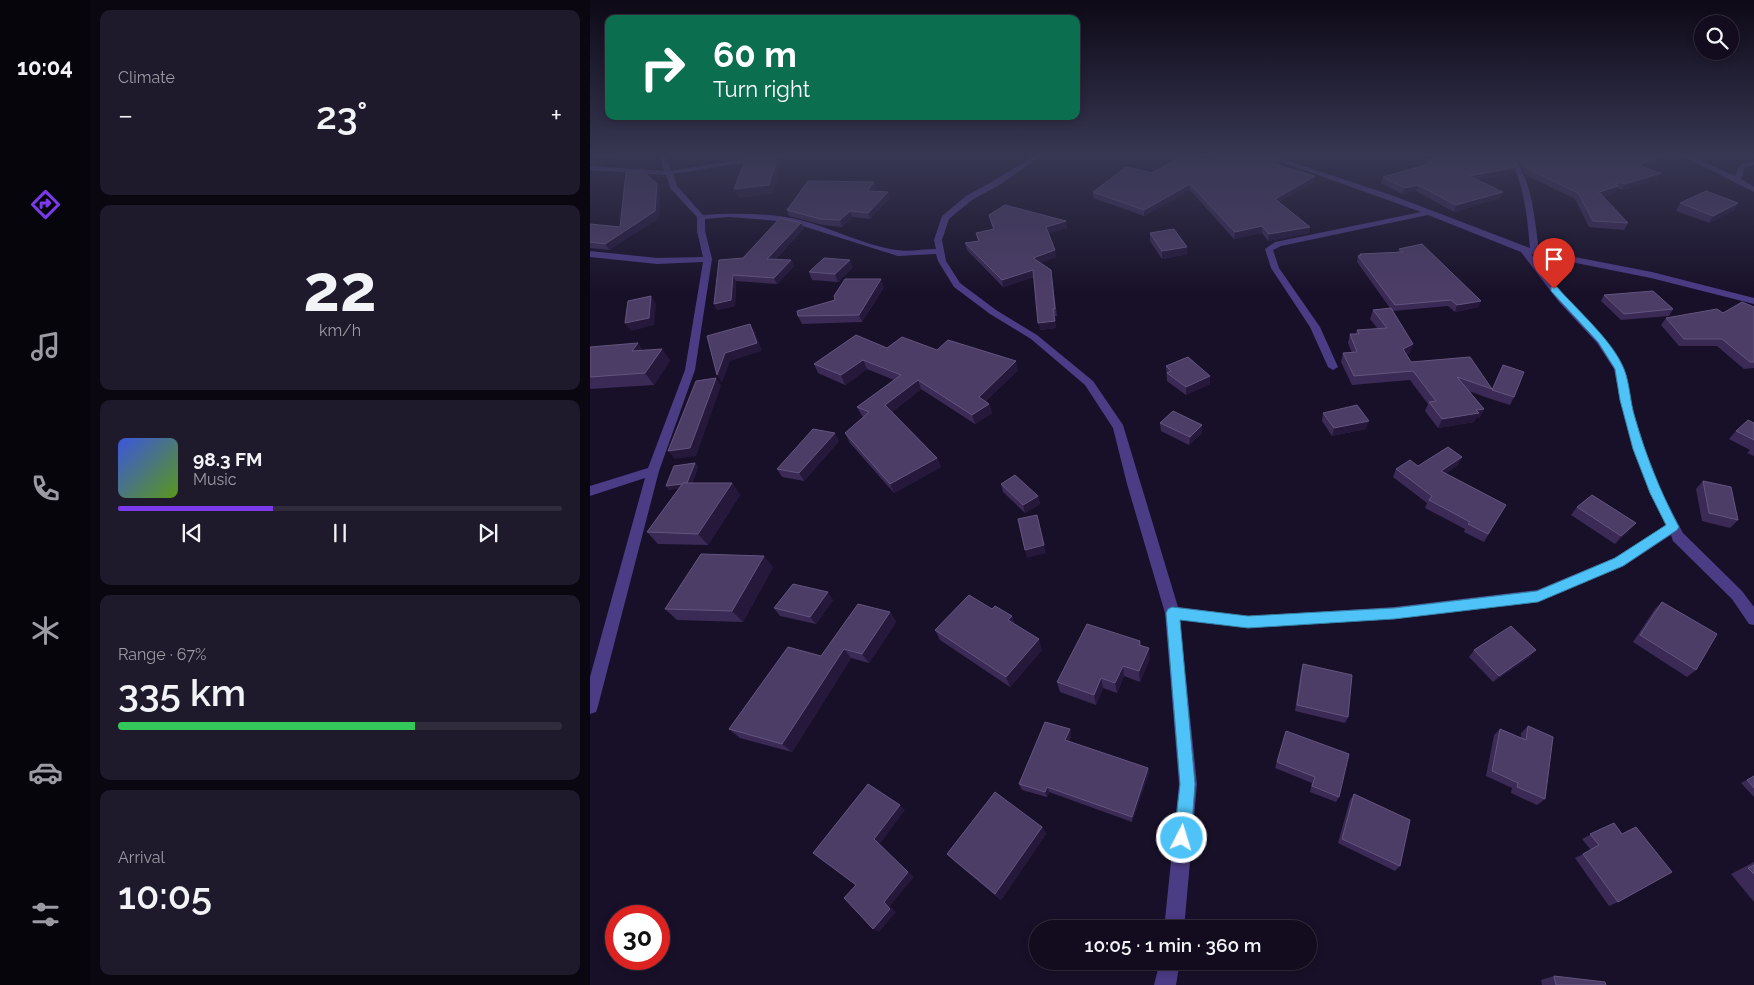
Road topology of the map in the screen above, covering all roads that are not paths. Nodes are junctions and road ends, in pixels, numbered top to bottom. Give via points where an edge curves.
1 (687, 201) edge
2 (965, 201) edge
3 (1396, 201) edge
4 (1526, 201) edge
5 (1428, 213) junction
6 (702, 217) junction
7 (940, 251) junction
8 (1529, 251) junction
9 (590, 254) edge
10 (708, 259) junction
11 (1754, 301) edge
12 (1333, 367) dead end
13 (653, 471) junction
14 (590, 490) edge
15 (1673, 527) junction
16 (1172, 613) junction
17 (1754, 618) edge
18 (590, 706) edge
19 (1175, 920) edge
20 (1168, 970) edge
21 (1165, 985) edge

1 - 6 street
2 - 7 street via 945,218 938,240
3 - 5 street
4 - 8 street
5 - 8 street
5 - 12 street via 1278,244 1269,249 1275,268 1315,327
6 - 7 street via 728,215 790,220 898,253
6 - 10 street via 701,232
7 - 16 street via 956,285 1034,337 1089,383 1120,428 1133,484
8 - 11 street via 1652,275
8 - 15 street via 1562,300 1601,341 1619,369 1639,449
9 - 10 street via 657,261
10 - 13 street via 690,370
13 - 14 street
13 - 18 street
15 - 16 street via 1619,562 1538,596 1394,613 1248,622
15 - 17 street via 1678,537 1737,595
16 - 19 street via 1188,784
20 - 21 street

